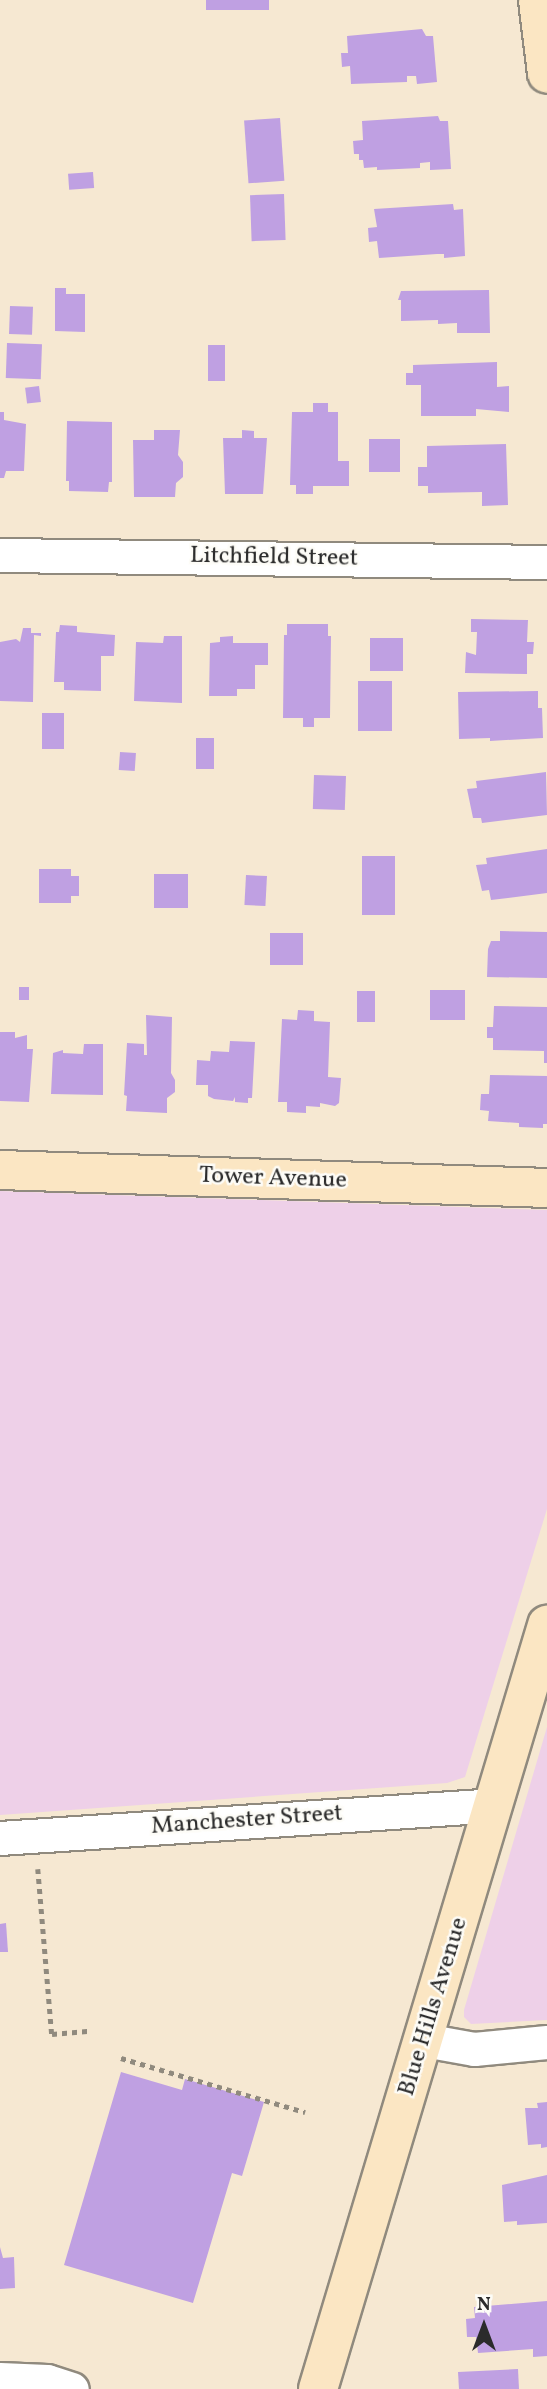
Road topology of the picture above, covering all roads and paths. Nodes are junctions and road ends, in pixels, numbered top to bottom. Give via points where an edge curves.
1 (538, 0) edge
2 (547, 73) edge
3 (0, 555) edge
4 (547, 562) edge
5 (0, 1170) edge
6 (547, 1188) edge
7 (547, 1625) edge
8 (494, 1805) junction
9 (0, 1838) edge
10 (38, 1868) dead end
11 (90, 2031) dead end
12 (424, 2040) junction
13 (547, 2042) edge
14 (121, 2058) dead end
15 (305, 2112) dead end
16 (0, 2379) edge
17 (72, 2389) edge
18 (318, 2389) edge

1 - 2 main road
3 - 4 street, Litchfield Street
5 - 6 main road, Tower Avenue
7 - 8 main road, Blue Hills Avenue
8 - 9 street, Manchester Street
8 - 12 main road, Blue Hills Avenue
10 - 11 path via 52,2034
12 - 13 street via 474,2049
12 - 18 main road, Blue Hills Avenue
14 - 15 path
16 - 17 street via 47,2381

